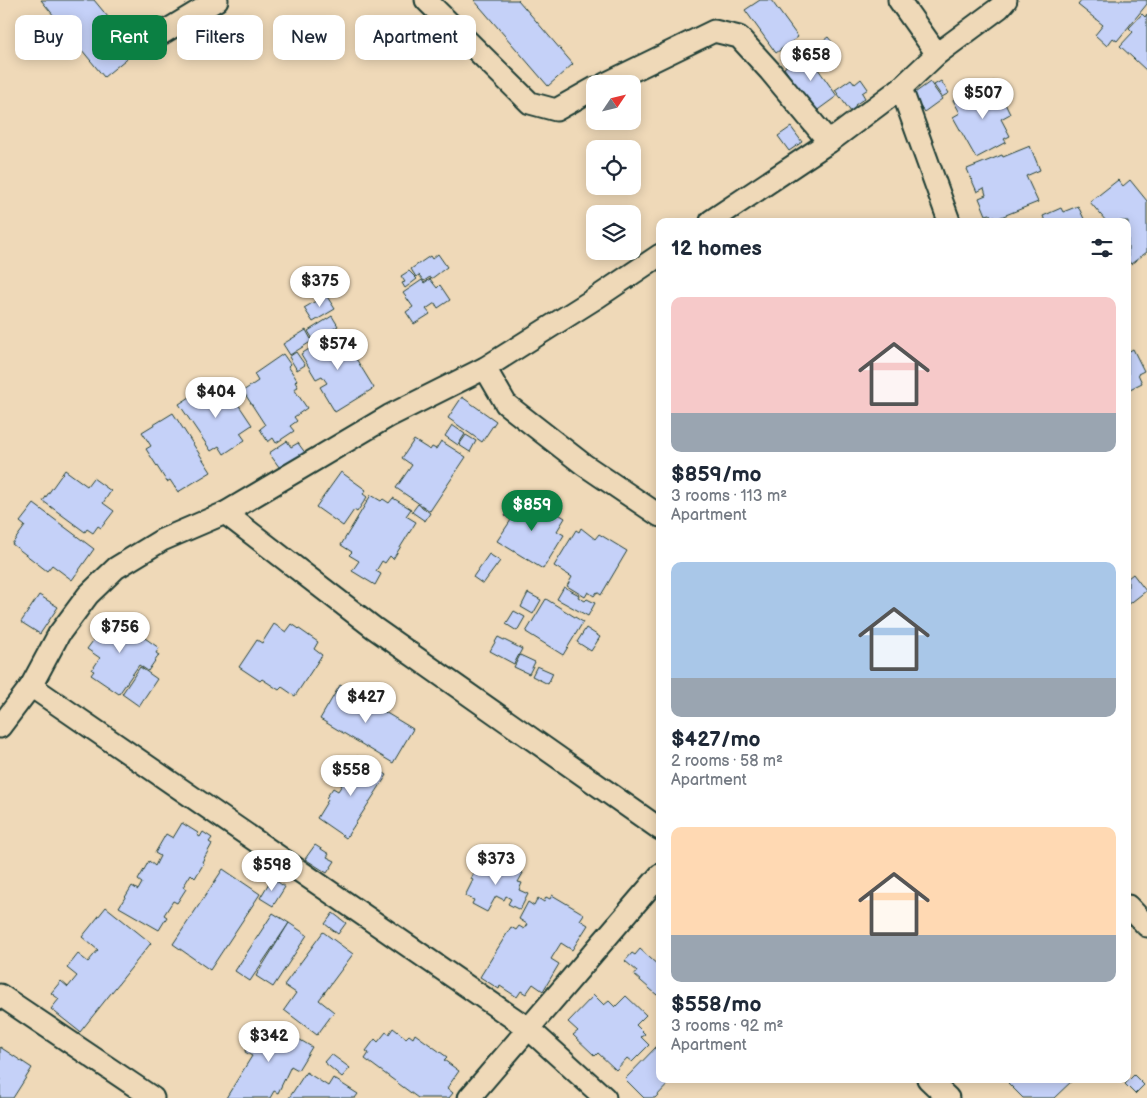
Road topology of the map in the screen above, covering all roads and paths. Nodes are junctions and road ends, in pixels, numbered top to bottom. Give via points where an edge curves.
1 (217, 0) edge
2 (426, 0) edge
3 (899, 0) edge
4 (1006, 0) edge
5 (167, 30) edge
6 (938, 54) junction
7 (624, 75) edge
8 (901, 88) junction
9 (586, 93) edge
10 (829, 142) junction
11 (715, 218) edge
12 (948, 218) edge
13 (656, 258) edge
14 (484, 368) junction
15 (225, 513) junction
16 (656, 513) edge
17 (31, 686) junction
18 (0, 727) edge
19 (656, 826) edge
20 (656, 880) edge
21 (1131, 909) edge
22 (1147, 926) edge
23 (0, 995) edge
24 (529, 1029) junction
25 (932, 1083) edge
26 (153, 1098) edge
27 (469, 1098) edge
28 (605, 1098) edge
29 (948, 1098) edge

1 - 5 street
2 - 9 street via 530,103 556,110
3 - 6 street
4 - 6 street
6 - 8 street
7 - 10 street via 714,31 739,36
8 - 10 street
8 - 12 street
10 - 11 street
13 - 14 street
14 - 15 street via 389,416
14 - 16 street via 506,404 583,464
15 - 17 street via 162,540 116,568 88,595 59,634
15 - 19 street via 374,628
17 - 18 street
17 - 24 street
20 - 24 street
21 - 22 street
23 - 26 street
24 - 27 street
24 - 28 street
25 - 29 street

